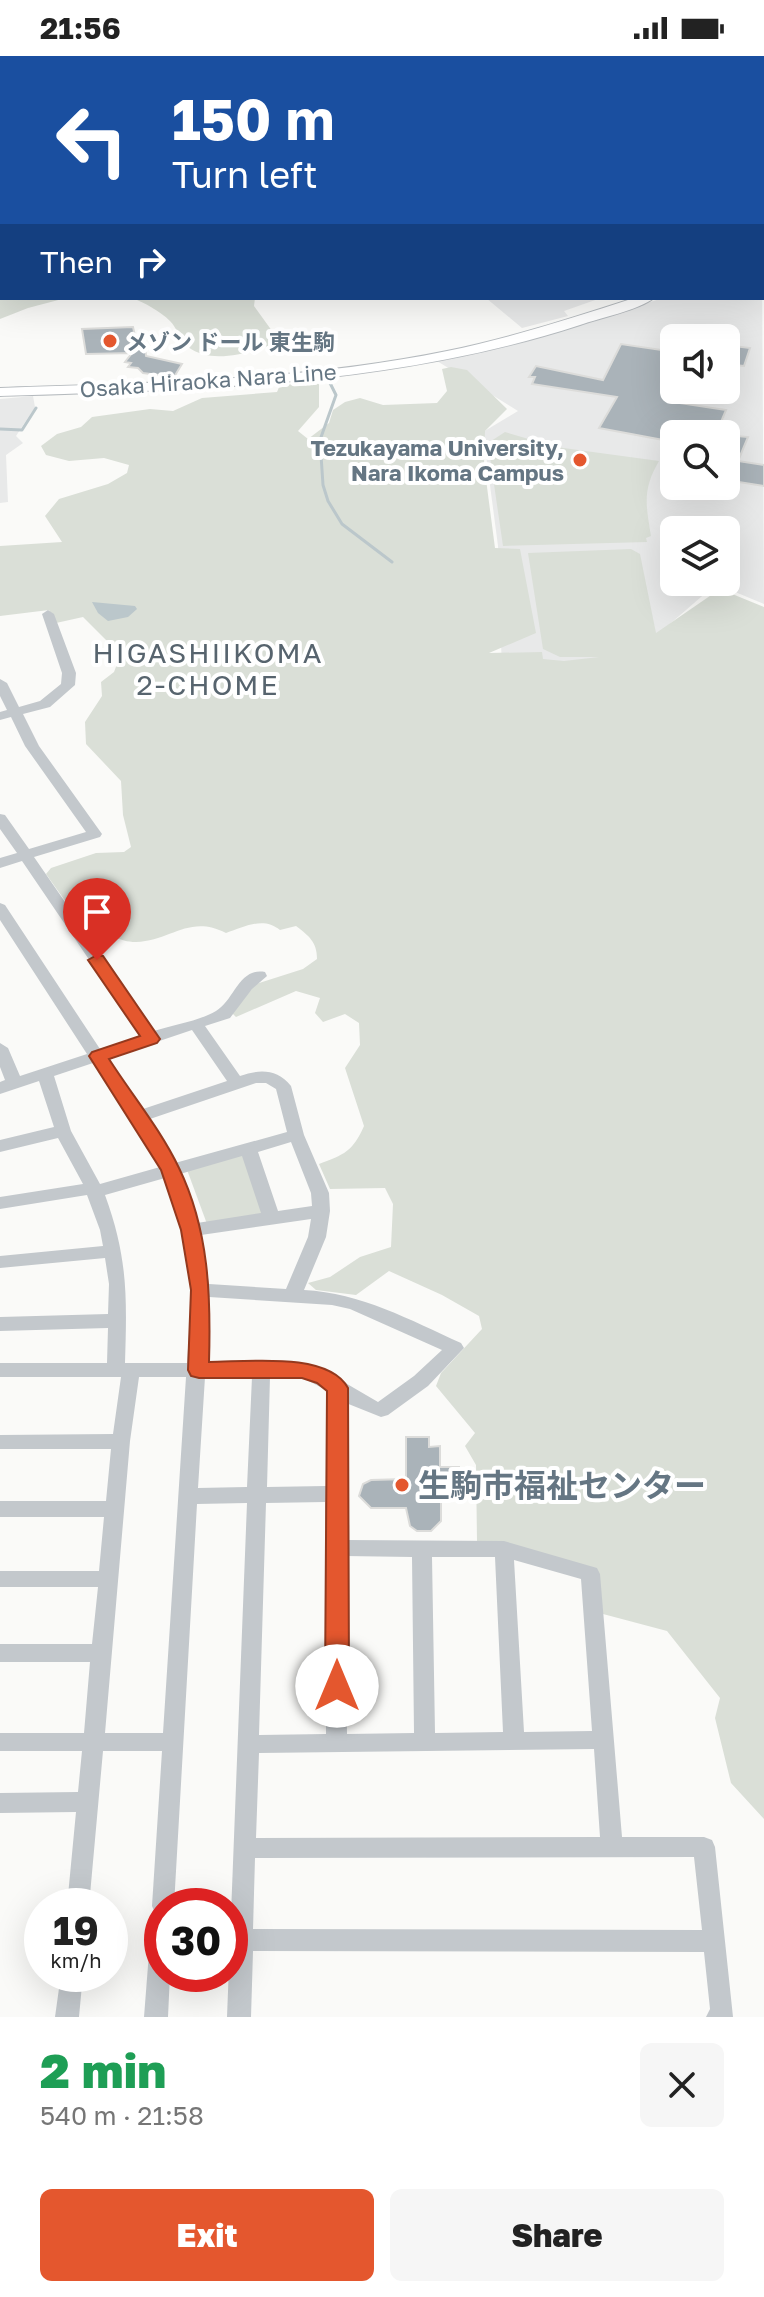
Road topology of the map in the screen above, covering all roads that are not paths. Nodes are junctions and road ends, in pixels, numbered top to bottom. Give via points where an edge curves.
1 (641, 300) edge
2 (0, 392) edge
3 (48, 614) dead end
4 (0, 683) edge
5 (6, 715) edge
6 (0, 818) edge
7 (25, 856) junction
8 (0, 863) edge
9 (3, 918) edge
10 (259, 976) dead end
11 (200, 1030) dead end
12 (151, 1039) junction
13 (0, 1048) edge
14 (98, 1056) junction
15 (45, 1075) junction
16 (236, 1082) junction
17 (8, 1086) edge
18 (139, 1117) junction
19 (63, 1131) junction
20 (296, 1135) junction
21 (0, 1146) edge
22 (248, 1148) junction
23 (170, 1169) junction
24 (94, 1190) junction
25 (0, 1203) edge
26 (321, 1211) junction
27 (272, 1219) junction
28 (191, 1230) junction
29 (114, 1251) junction
30 (0, 1262) edge
31 (201, 1290) junction
32 (292, 1296) junction
33 (118, 1321) junction
34 (0, 1324) edge
35 (0, 1370) edge
36 (124, 1370) junction
37 (199, 1370) junction
38 (261, 1370) junction
39 (337, 1388) junction
40 (121, 1441) junction
41 (0, 1442) edge
42 (335, 1494) junction
43 (190, 1496) junction
44 (256, 1496) junction
45 (0, 1509) edge
46 (115, 1509) junction
47 (336, 1548) junction
48 (422, 1549) junction
49 (504, 1549) junction
50 (0, 1579) edge
51 (108, 1579) junction
52 (0, 1653) edge
53 (101, 1653) junction
54 (604, 1740) junction
55 (337, 1741) junction
56 (425, 1741) junction
57 (514, 1741) junction
58 (0, 1742) edge
59 (174, 1742) junction
60 (93, 1743) junction
61 (249, 1744) junction
62 (88, 1802) junction
63 (0, 1803) edge
64 (612, 1846) junction
65 (246, 1848) junction
66 (80, 1888) edge
67 (164, 1888) edge
68 (244, 1888) edge
69 (248, 1940) edge
70 (714, 1941) junction
71 (70, 1992) edge
72 (158, 1992) edge
73 (240, 1992) edge
74 (67, 2017) edge
75 (156, 2017) edge
76 (239, 2017) edge
77 (718, 2017) edge

1 - 2 main road, Osaka Hiraoka Nara Line via 506,342 359,369 223,383
3 - 5 street via 69,673 68,685 45,704
4 - 5 street
5 - 7 street via 95,834
6 - 7 street
7 - 8 street
7 - 12 street
9 - 14 street
10 - 12 street via 224,1014
11 - 16 street
12 - 14 street
13 - 17 street
14 - 15 street
14 - 18 street
15 - 17 street
15 - 19 street
16 - 18 street
16 - 20 street via 269,1077 283,1086
18 - 23 street
19 - 21 street
19 - 24 street
20 - 22 street
20 - 26 street via 320,1193
22 - 23 street
22 - 27 street
23 - 24 street
23 - 28 street
24 - 25 street
24 - 29 street
26 - 27 street
26 - 32 street via 317,1237
27 - 28 street
28 - 31 street
29 - 30 street
29 - 33 street
31 - 32 street
31 - 37 street
32 - 39 street via 355,1304 455,1348 381,1410 359,1405
33 - 34 street
33 - 36 street
35 - 36 street
36 - 37 street
36 - 40 street
37 - 38 street
37 - 43 street
38 - 39 street via 302,1370
38 - 44 street
39 - 42 street
40 - 41 street
40 - 46 street
42 - 44 street
42 - 47 street
43 - 44 street
43 - 59 street
44 - 61 street
45 - 46 street
46 - 51 street
47 - 48 street
47 - 55 street
48 - 49 street
48 - 56 street
49 - 54 street via 590,1574
49 - 57 street
50 - 51 street
51 - 53 street
52 - 53 street
53 - 60 street
54 - 57 street
54 - 64 street
55 - 56 street
55 - 61 street
56 - 57 street
58 - 60 street
59 - 60 street
59 - 67 street
60 - 62 street
61 - 65 street
62 - 63 street
62 - 66 street
64 - 65 street
64 - 70 street via 704,1847
65 - 68 street
69 - 70 street
70 - 77 street via 722,2016
71 - 74 street
72 - 75 street
73 - 76 street

